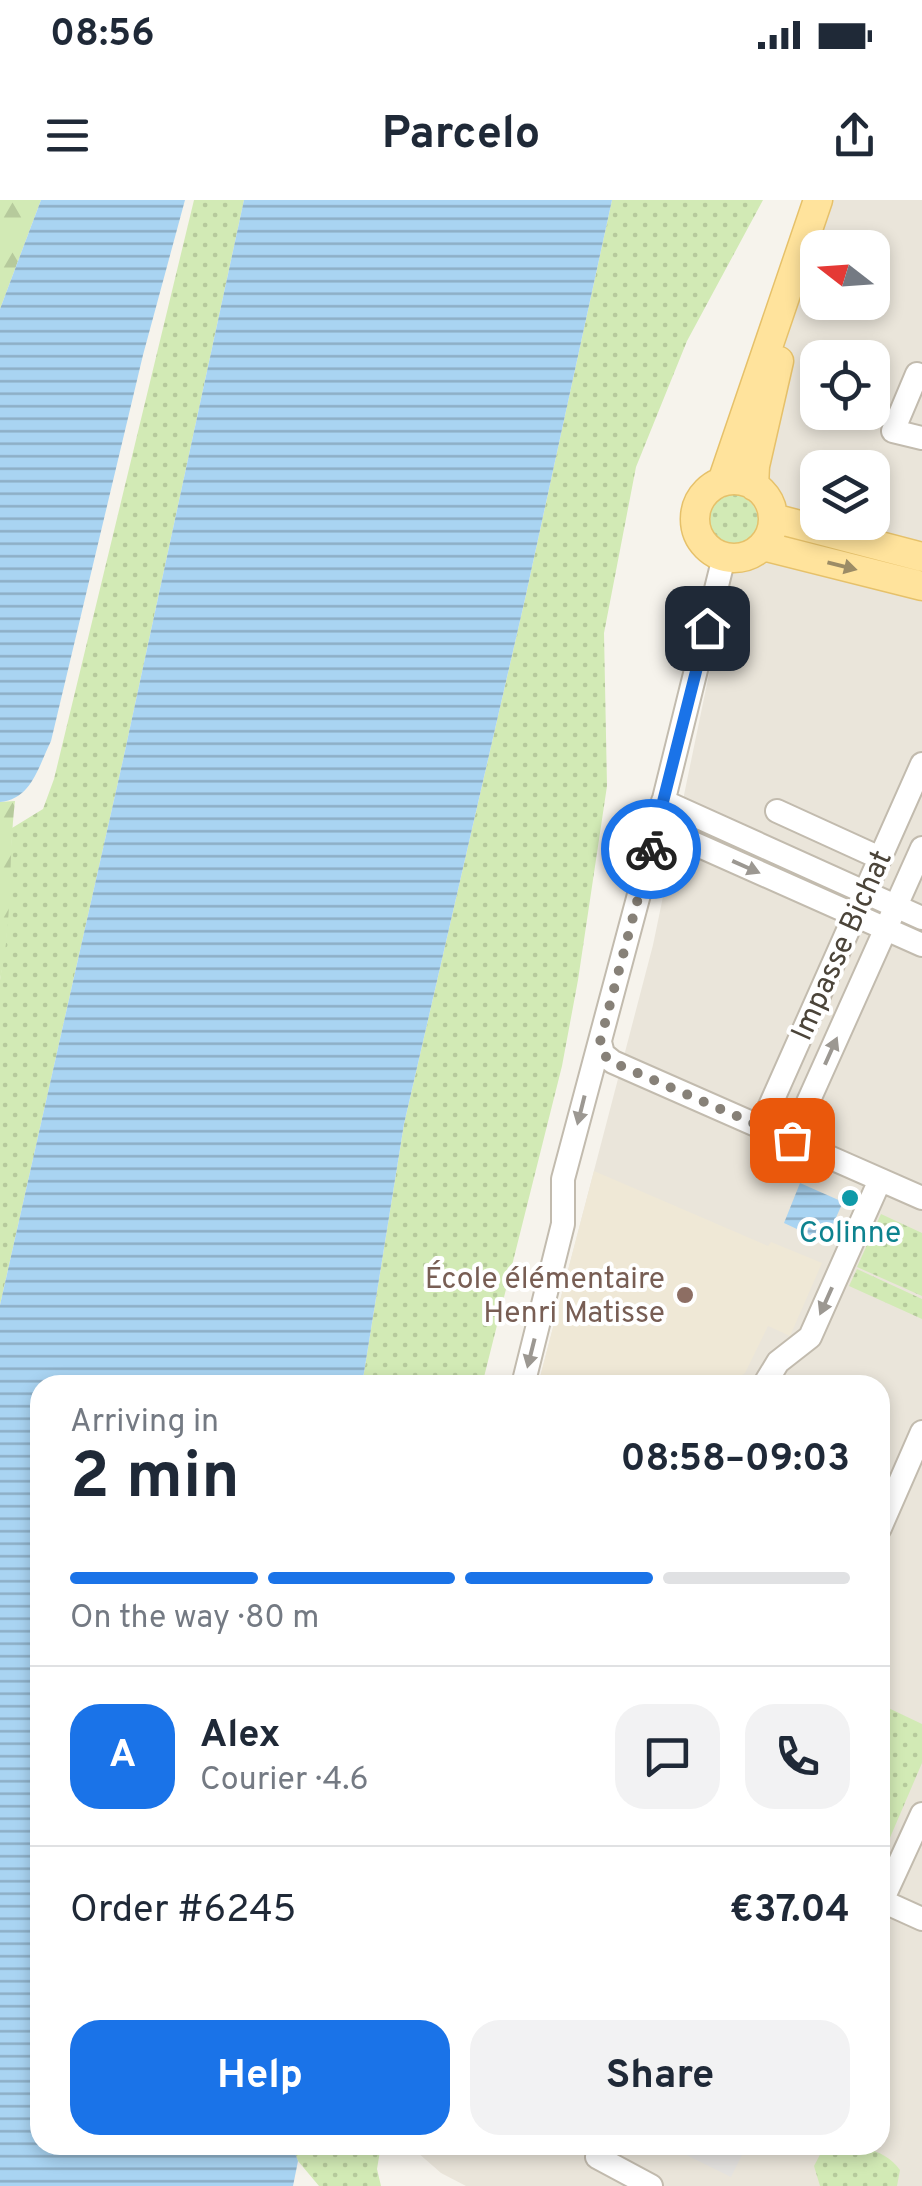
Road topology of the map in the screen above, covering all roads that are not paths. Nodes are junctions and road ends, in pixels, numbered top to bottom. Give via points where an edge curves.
1 (815, 209) edge
2 (922, 376) edge
3 (922, 438) edge
4 (722, 482) junction
5 (754, 486) junction
6 (774, 518) junction
7 (763, 546) junction
8 (724, 557) junction
9 (922, 557) edge
10 (922, 586) edge
11 (922, 764) edge
12 (663, 801) junction
13 (777, 811) dead end
14 (657, 827) junction
15 (922, 848) edge
16 (880, 858) junction
17 (864, 892) junction
18 (896, 906) junction
19 (854, 915) junction
20 (922, 918) edge
21 (886, 929) junction
22 (922, 946) edge
23 (600, 1042) junction
24 (760, 1126) junction
25 (792, 1140) junction
26 (880, 1180) junction
27 (922, 1198) edge
28 (525, 1375) edge
29 (770, 1375) edge
30 (922, 1432) edge
31 (890, 1505) edge
32 (922, 1814) edge
33 (890, 1882) edge
34 (890, 1905) edge
35 (922, 1919) edge
36 (605, 2155) edge
37 (651, 2186) edge

1 - 4 main road
1 - 5 main road
2 - 3 street via 917,374 893,431
4 - 5 main road
4 - 8 main road via 702,497 696,520 704,543
5 - 6 main road
6 - 7 main road
6 - 9 main road
7 - 8 main road via 748,556
7 -> 10 main road
8 - 12 street
11 - 16 street, Impasse Bichat
12 - 14 street
12 - 17 street
13 - 16 street
14 -> 19 street
14 - 23 street
15 - 18 street, Impasse Bichat
16 - 17 street, Impasse Bichat
17 - 18 street
17 - 19 street, Impasse Bichat
18 - 20 street
18 - 21 street, Impasse Bichat
19 - 21 street
19 - 24 street, Impasse Bichat
21 - 22 street
25 -> 21 street, Impasse Bichat
23 - 24 street via 612,1062
23 -> 28 street via 563,1179 563,1224
24 - 25 street
25 - 26 street
26 - 27 street
26 -> 29 street via 812,1333
30 - 31 street
32 - 33 street
34 - 35 street
36 - 37 street

